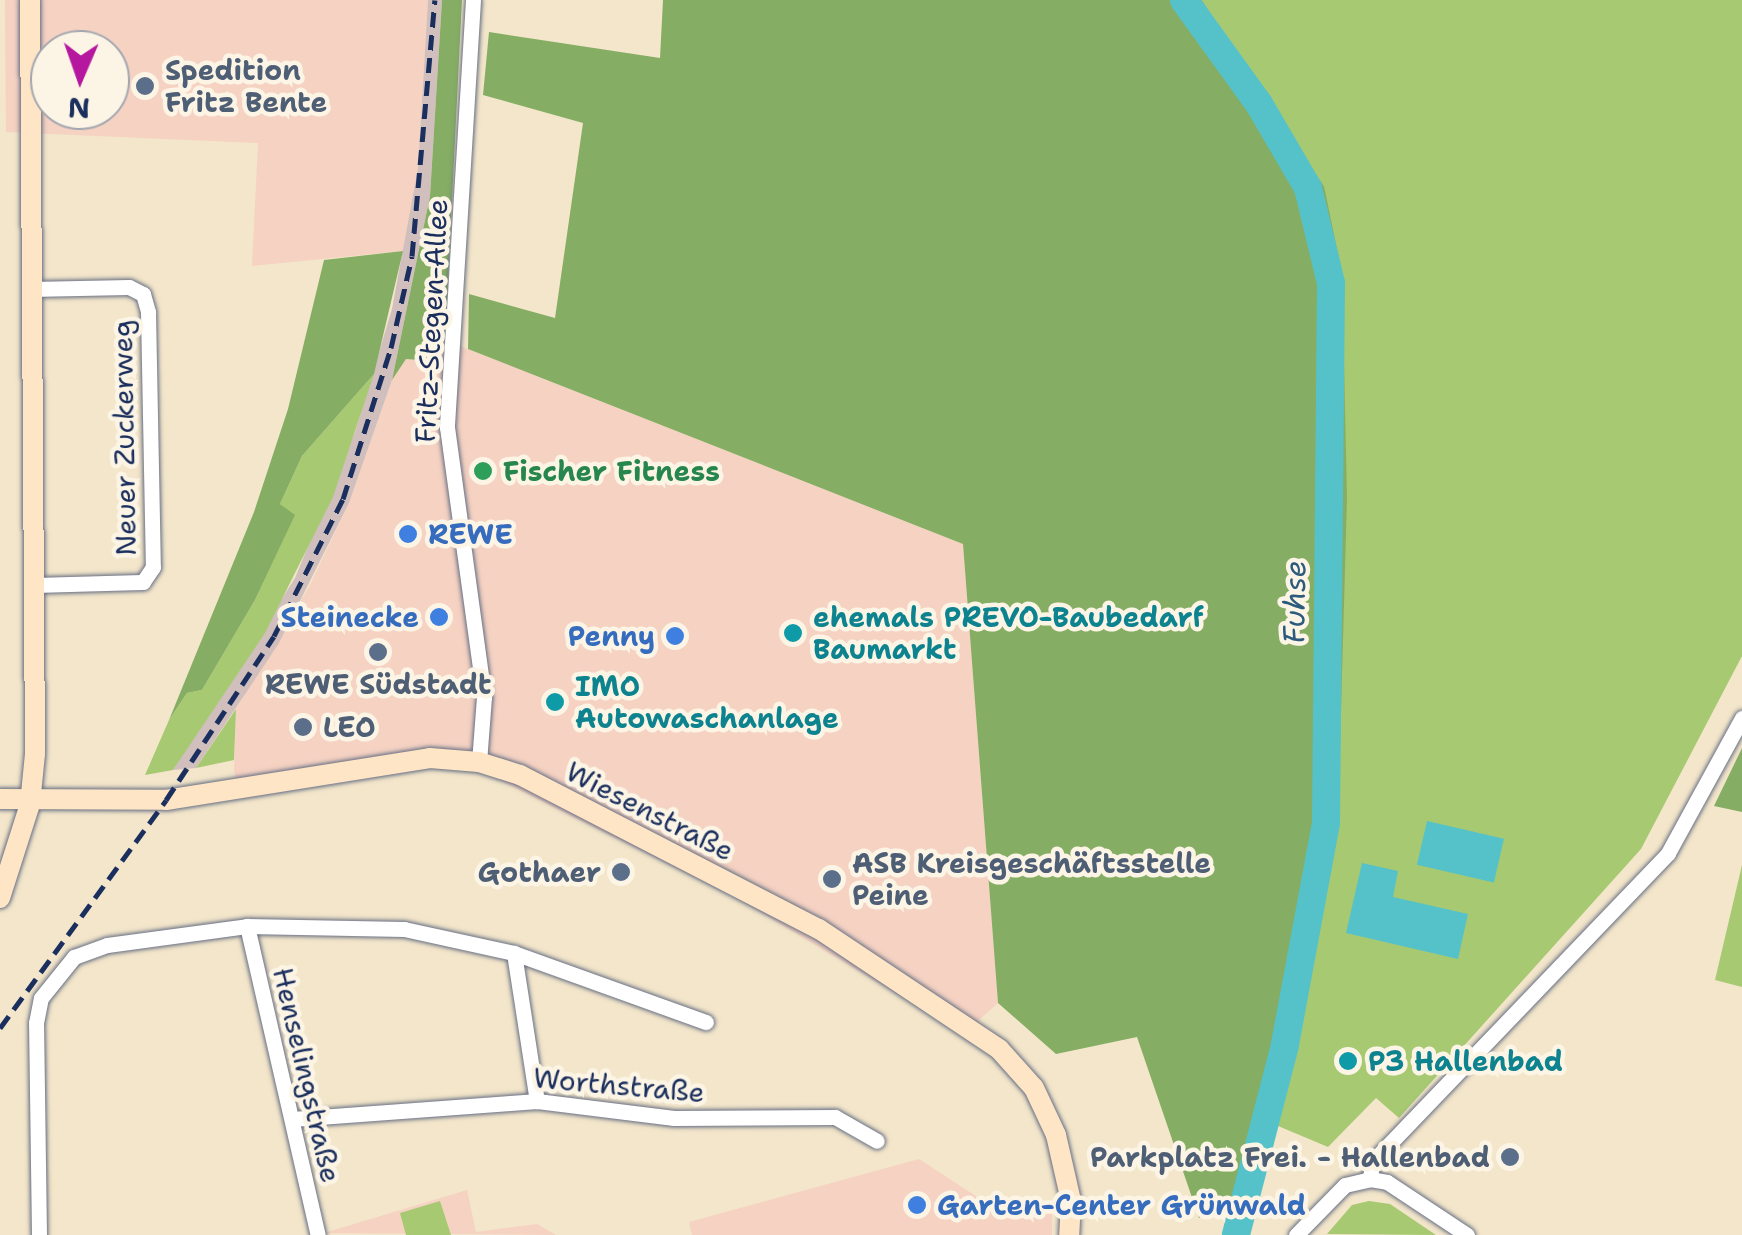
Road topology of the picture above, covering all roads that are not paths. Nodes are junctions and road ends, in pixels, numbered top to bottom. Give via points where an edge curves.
1 (30, 0) edge
2 (472, 0) edge
3 (30, 288) junction
4 (33, 585) junction
5 (1742, 718) edge
6 (479, 762) junction
7 (0, 799) edge
8 (30, 804) junction
9 (0, 898) edge
10 (247, 926) junction
11 (514, 953) junction
12 (706, 1022) dead end
13 (537, 1101) junction
14 (292, 1119) junction
15 (877, 1141) dead end
16 (1370, 1179) junction
17 (38, 1235) edge
18 (318, 1235) edge
19 (1069, 1235) edge
20 (1296, 1235) edge
21 (1467, 1235) edge

1 - 3 street
2 - 6 street, Fritz-Stegen-Allee via 455,382 447,427 484,697
3 - 4 street
3 - 4 street, Neuer Zuckerweg via 129,287 143,294 153,567 143,582
4 - 8 street
5 - 16 street via 1668,853 1372,1162
6 - 8 street, Wiesenstraße via 430,758 166,800
6 - 19 street, Wiesenstraße via 591,810 819,929 1000,1049 1034,1088 1056,1135 1070,1201
7 - 8 street, Wiesenstraße
8 - 9 street
10 - 11 street via 404,929
10 - 14 street, Henselingstraße
10 - 17 street via 106,945 74,957 52,978 36,1022
11 - 12 street
11 - 13 street
13 - 14 street, Worthstraße
13 - 15 street, Worthstraße via 674,1118 835,1117
14 - 18 street, Henselingstraße
16 - 20 street via 1345,1185
16 - 21 street via 1387,1182

